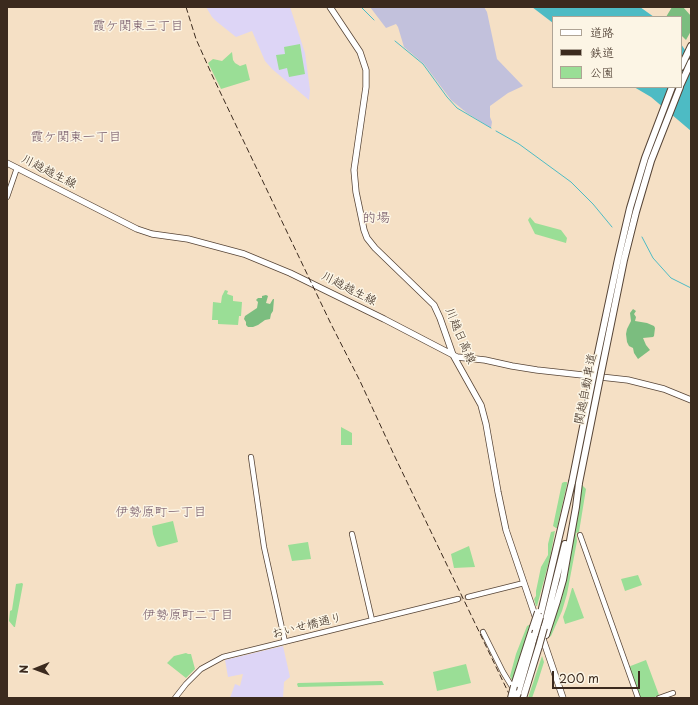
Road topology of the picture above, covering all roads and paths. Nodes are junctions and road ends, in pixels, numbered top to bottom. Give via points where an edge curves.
1 (330, 7) edge
2 (691, 46) edge
3 (691, 62) edge
4 (682, 65) edge
5 (682, 82) edge
6 (672, 88) edge
7 (680, 88) edge
8 (7, 163) edge
9 (17, 168) junction
10 (7, 197) edge
11 (453, 355) junction
12 (597, 373) junction
13 (691, 400) edge
14 (251, 457) dead end
15 (575, 483) junction
16 (352, 534) dead end
17 (580, 536) dead end
18 (524, 583) junction
19 (468, 597) tunnel mouth
20 (458, 599) tunnel mouth
21 (539, 614) junction
22 (372, 620) junction
23 (484, 632) dead end
24 (285, 642) junction
25 (540, 649) junction
26 (673, 693) dead end
27 (518, 696) edge
28 (175, 698) edge
29 (511, 698) edge
30 (523, 698) edge
31 (563, 698) edge
32 (638, 698) edge
33 (659, 698) edge

1 - 11 main road, 川越日高線 via 360,52 366,70 354,170 364,230 375,248 434,305
2 - 4 highway
3 - 5 highway
6 - 12 highway, 関越自動車道 via 645,158 630,208
7 - 12 highway, 関越自動車道 via 660,136 636,212
8 - 9 main road, 川越越生線
9 - 10 street
9 - 11 main road, 川越越生線 via 137,229 244,254 284,270
11 - 13 main road, 川越越生線 via 522,368 628,380 664,389
11 - 18 main road, 川越日高線 via 483,411 502,515
12 - 15 highway, 関越自動車道, bridge
14 - 24 street via 264,547
15 - 21 highway, 関越自動車道
15 - 25 highway, 関越自動車道, bridge via 568,533
15 - 25 highway via 576,507 558,601
16 - 22 street
17 - 32 street
18 - 19 street
18 - 31 main road, 川越日高線
20 - 22 street, おいせ橋通り
21 - 27 highway, 関越自動車道, bridge
21 - 29 highway, bridge via 532,627
22 - 24 street, おいせ橋通り
23 - 27 street via 502,672
24 - 28 street, おいせ橋通り via 211,662 191,678
25 - 30 highway, 関越自動車道
26 - 33 street

